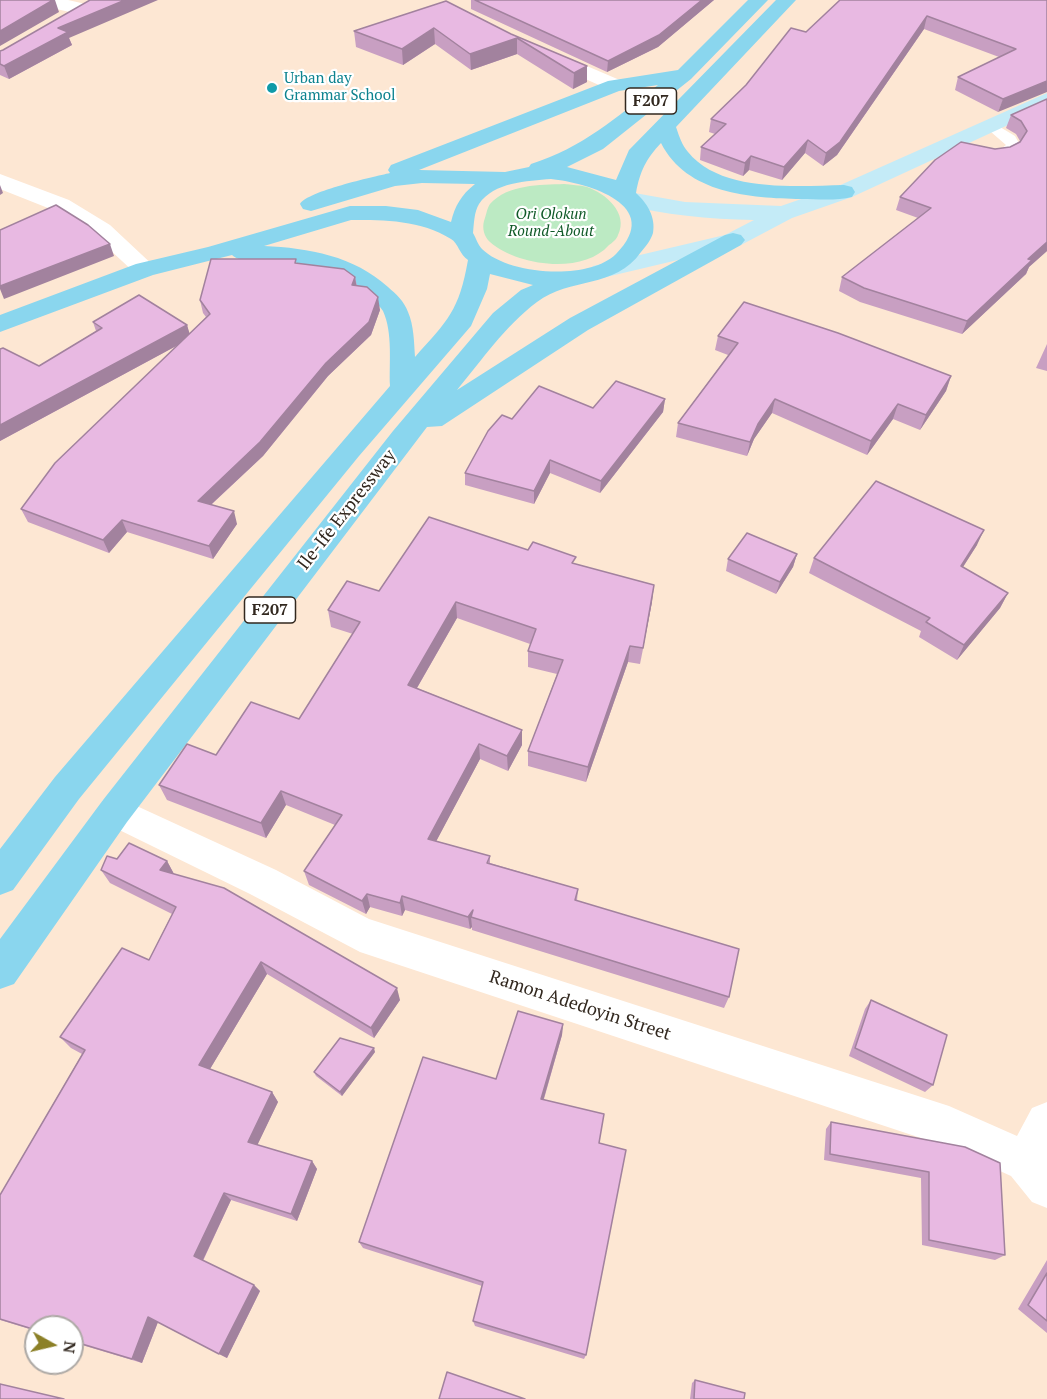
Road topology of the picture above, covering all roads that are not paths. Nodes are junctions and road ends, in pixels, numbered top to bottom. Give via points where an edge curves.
1 (41, 0) edge
2 (759, 0) edge
3 (787, 0) edge
4 (91, 5) edge
5 (53, 25) edge
6 (531, 48) edge
7 (684, 75) junction
8 (615, 85) junction
9 (1047, 99) edge
10 (990, 125) junction
11 (665, 127) junction
12 (951, 144) junction
13 (514, 177) junction
14 (0, 181) edge
15 (844, 192) junction
16 (336, 194) junction
17 (627, 196) junction
18 (784, 213) junction
19 (460, 234) junction
20 (733, 240) junction
21 (214, 253) junction
22 (480, 259) junction
23 (145, 269) junction
24 (602, 271) junction
25 (569, 279) junction
26 (0, 324) edge
27 (490, 333) junction
28 (528, 355) junction
29 (403, 387) junction
30 (403, 438) junction
31 (115, 811) junction
32 (0, 878) edge
33 (0, 971) edge
34 (1047, 1123) edge
35 (1036, 1174) edge

1 - 4 street
2 - 7 main road, F207
3 - 11 main road, F207
4 - 5 street
6 - 8 street
7 - 8 main road
7 - 13 main road, F207 via 595,144 563,161
8 - 16 main road
9 - 10 main road
10 - 12 main road
10 - 12 lane via 1010,139 1010,151 1000,156 983,155
11 - 15 main road via 685,163 719,182 771,190
11 - 17 main road, F207 via 637,155 628,174
12 - 15 main road
13 - 16 main road, F207 via 396,179
13 - 17 main road, F207 via 551,172 579,175 604,182
13 - 19 main road, F207 via 484,189 468,202 460,218
14 - 23 street via 61,205 102,230
15 - 18 main road
16 - 23 main road, F207
17 - 18 main road via 681,210
17 - 24 main road, F207 via 640,213 642,230 637,245 623,260
18 - 20 main road
19 - 21 main road, F207 via 418,217 350,213
19 - 22 main road, F207
20 - 24 main road
20 - 28 main road
21 - 23 main road, F207
21 - 29 main road via 269,252 306,257 347,267 374,285 395,309
22 - 25 main road, F207 via 505,272 536,279
22 - 29 main road, Ile-Ife Expressway / F207 via 475,289 462,320
23 - 26 main road, F207
24 - 25 main road, F207
25 - 27 main road, Ile-Ife Expressway / F207 via 530,294
27 - 28 main road
27 - 30 main road, Ile-Ife Expressway / F207
28 - 30 main road
29 - 32 main road, Ile-Ife Expressway / F207 via 74,778
30 - 31 main road, Ile-Ife Expressway / F207
31 - 33 main road, Ile-Ife Expressway / F207
31 - 35 street, Ramon Adedoyin Street via 360,934 949,1127
34 - 35 street

